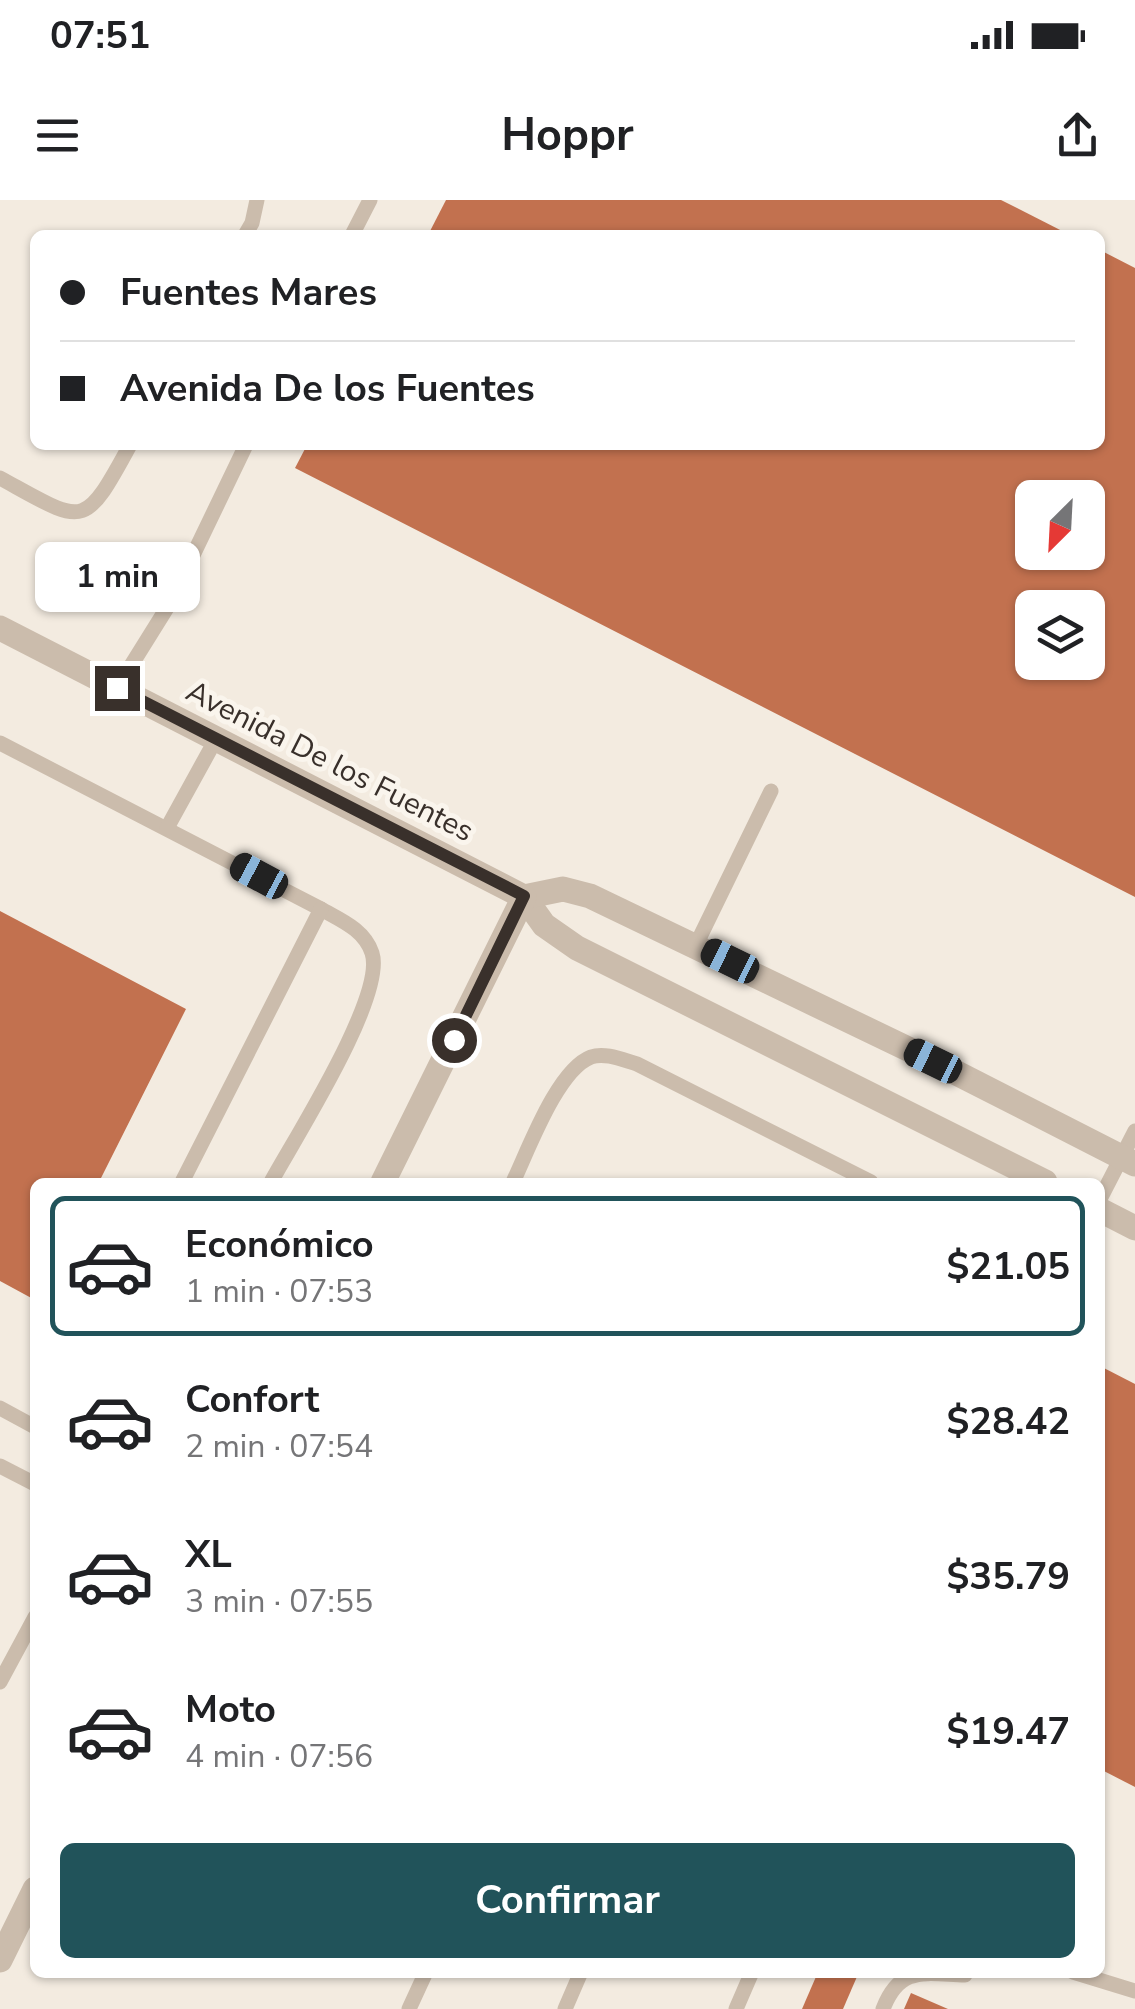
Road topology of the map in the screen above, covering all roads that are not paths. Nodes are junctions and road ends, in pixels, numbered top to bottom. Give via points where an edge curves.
1 (257, 200) edge
2 (370, 200) edge
3 (248, 230) edge
4 (355, 230) edge
5 (127, 450) edge
6 (244, 450) edge
7 (0, 478) edge
8 (0, 628) edge
9 (117, 688) junction
10 (216, 739) junction
11 (0, 744) edge
12 (772, 791) dead end
13 (167, 828) junction
14 (524, 896) junction
15 (320, 909) junction
16 (696, 945) junction
17 (1135, 1131) edge
18 (1128, 1161) edge
19 (184, 1178) edge
20 (273, 1178) edge
21 (385, 1178) edge
22 (515, 1178) edge
23 (863, 1178) edge
24 (1038, 1178) edge
25 (1105, 1193) edge
26 (1105, 1213) edge
27 (1135, 1228) edge
28 (0, 1408) edge
29 (30, 1424) edge
30 (0, 1466) edge
31 (30, 1481) edge
32 (30, 1626) edge
33 (0, 1682) edge
34 (30, 1898) edge
35 (0, 1960) edge
36 (423, 1978) edge
37 (579, 1978) edge
38 (749, 1978) edge
39 (905, 1978) edge
40 (1093, 1978) edge
41 (1135, 1991) edge
42 (409, 2009) edge
43 (565, 2009) edge
44 (736, 2009) edge
45 (883, 2009) edge

1 - 3 lane
2 - 4 lane
5 - 7 lane via 102,496 76,513 48,506
6 - 9 lane via 170,603
8 - 9 street, Avenida De los Fuentes
9 - 10 street, Avenida De los Fuentes
10 - 13 lane
10 - 14 street, Avenida De los Fuentes
11 - 13 lane
12 - 16 lane
13 - 15 lane
14 - 16 street via 563,888
14 - 21 street
14 - 24 street, Avenida De los Fuentes via 544,925 577,948
15 - 19 lane
15 - 20 lane via 367,941 375,971 362,1014
16 - 18 street
17 - 18 lane
18 - 25 lane
22 - 23 lane via 546,1111 592,1056 637,1064
26 - 27 street
28 - 29 lane
30 - 31 lane
32 - 33 lane
34 - 35 street
36 - 42 lane
37 - 43 lane
38 - 44 lane
39 - 45 lane via 890,1989
40 - 41 lane

